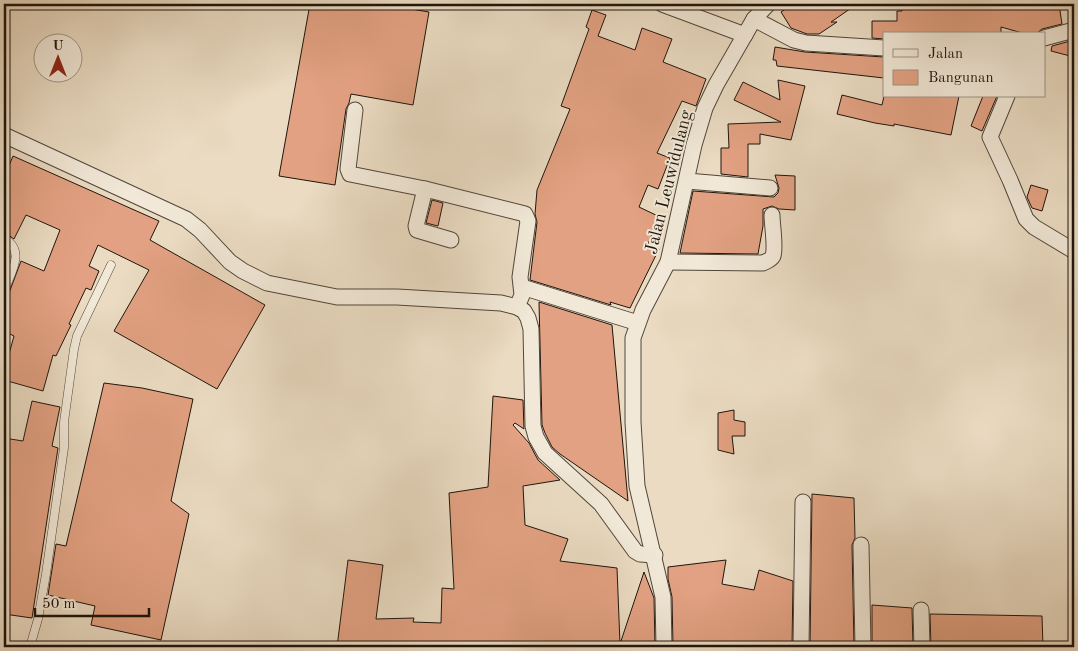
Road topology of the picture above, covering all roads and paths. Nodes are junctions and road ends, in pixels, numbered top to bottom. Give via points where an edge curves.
1 (662, 4) edge
2 (768, 4) edge
3 (754, 19) junction
4 (1074, 30) edge
5 (744, 35) junction
6 (1046, 37) edge
7 (883, 48) edge
8 (1006, 98) edge
9 (355, 110) dead end
10 (4, 135) edge
11 (687, 181) junction
12 (770, 188) dead end
13 (425, 189) junction
14 (772, 215) dead end
15 (4, 238) edge
16 (451, 240) dead end
17 (1074, 251) edge
18 (668, 262) junction
19 (111, 265) dead end
20 (4, 291) edge
21 (520, 297) junction
22 (638, 323) junction
23 (803, 502) dead end
24 (861, 545) dead end
25 (648, 554) junction
26 (921, 610) dead end
27 (30, 647) edge
28 (664, 647) edge
29 (801, 647) edge
30 (863, 647) edge
31 (922, 647) edge

1 - 5 street
2 - 3 street, Jalan Leuwidulang
3 - 5 street, Jalan Leuwidulang
3 - 7 street via 806,43
4 - 6 street
5 - 11 street, Jalan Leuwidulang via 705,108
8 - 17 street via 990,137 1022,212 1034,227
9 - 13 street via 350,174
10 - 21 street via 186,219 230,262 267,283 337,297 501,303
11 - 12 street
11 - 18 street, Jalan Leuwidulang
13 - 16 street via 416,230
13 - 21 street via 525,214 528,221
14 - 18 street via 773,256 763,263
15 - 20 lane via 11,242 16,256
18 - 22 street, Jalan Leuwidulang
19 - 27 lane via 74,349 47,565
21 - 22 street
21 - 25 street via 531,329 533,426 539,446 601,504 635,552
22 - 25 street, Jalan Leuwidulang via 632,351 633,422
23 - 29 street
24 - 30 street
25 - 28 street, Jalan Leuwidulang via 664,605
26 - 31 street

